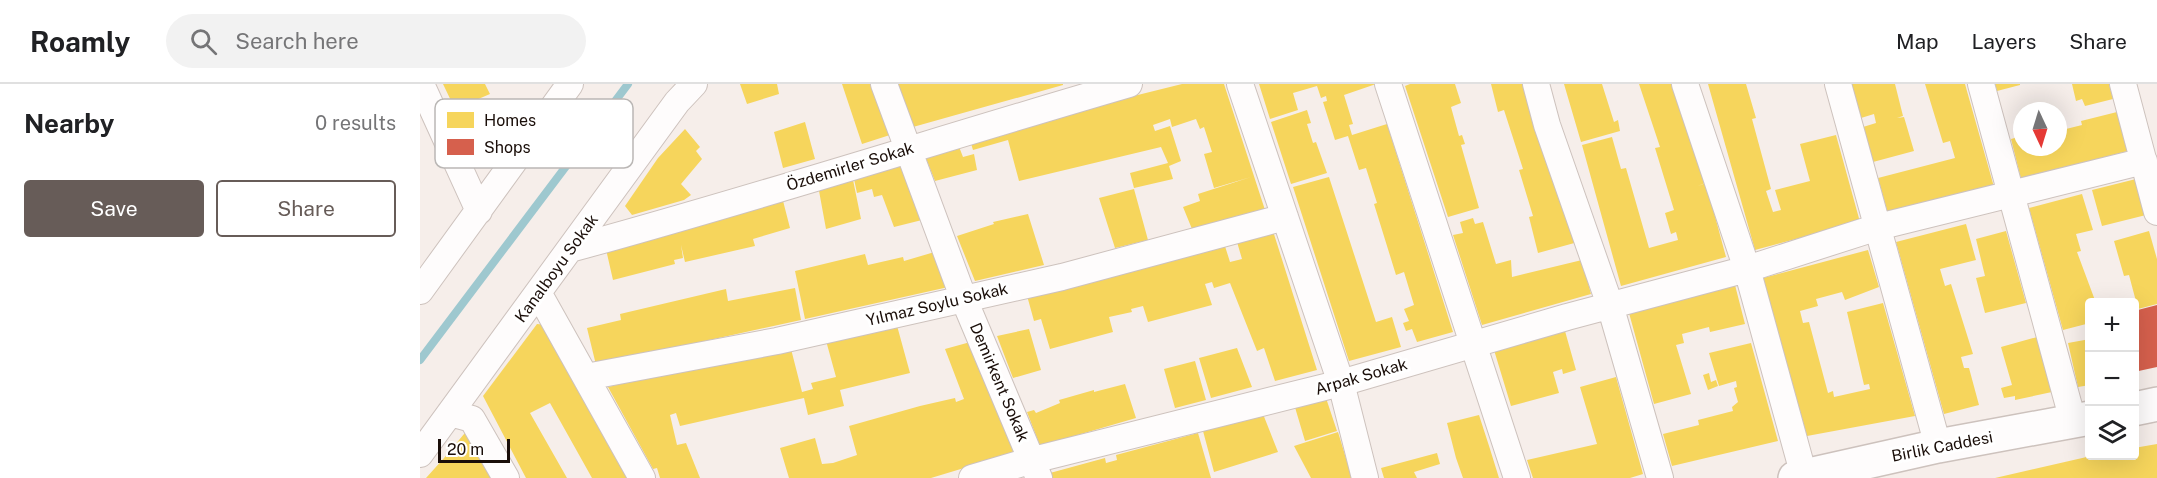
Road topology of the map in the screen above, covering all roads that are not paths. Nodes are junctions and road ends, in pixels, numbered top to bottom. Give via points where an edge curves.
1 (421, 84) edge
2 (570, 84) edge
3 (694, 84) edge
4 (884, 84) edge
5 (1129, 84) edge
6 (1240, 84) edge
7 (1388, 84) edge
8 (1536, 84) edge
9 (1685, 84) edge
10 (1838, 84) edge
11 (1981, 84) edge
12 (2123, 84) edge
13 (559, 99) edge
14 (435, 114) edge
15 (910, 148) junction
16 (2144, 161) junction
17 (633, 162) edge
18 (460, 168) edge
19 (510, 168) edge
20 (629, 168) edge
21 (2011, 195) junction
22 (480, 211) junction
23 (2157, 212) edge
24 (1285, 217) junction
25 (1878, 227) junction
26 (570, 249) junction
27 (1747, 269) junction
28 (420, 291) edge
29 (539, 294) junction
30 (963, 297) junction
31 (1610, 305) junction
32 (1472, 345) junction
33 (586, 377) junction
34 (1341, 382) junction
35 (2157, 404) edge
36 (2139, 408) edge
37 (450, 413) junction
38 (2081, 419) edge
39 (1938, 446) junction
40 (420, 454) edge
41 (1036, 469) edge
42 (1861, 471) edge
43 (1799, 477) edge
44 (506, 478) edge
45 (642, 478) edge
46 (972, 478) edge
47 (1365, 478) edge
48 (1517, 478) edge
49 (1660, 478) edge

1 - 14 street
2 - 13 street
3 - 17 street, Kanalboyu Sokak
4 - 15 street, Demirkent Sokak
5 - 15 street, Özdemirler Sokak
6 - 24 street
7 - 32 street
8 - 31 street
9 - 27 street
10 - 25 street
11 - 21 street
12 - 16 street
15 - 26 street, Özdemirler Sokak via 682,219
15 - 30 street, Demirkent Sokak
16 - 21 street, Arpak Sokak
16 - 23 street
18 - 22 street
19 - 22 street
20 - 26 street, Kanalboyu Sokak
21 - 25 street, Arpak Sokak
21 - 38 street
22 - 28 street
24 - 30 street, Yılmaz Soylu Sokak via 1062,277
24 - 34 street
25 - 27 street, Arpak Sokak
25 - 39 street
26 - 29 street, Kanalboyu Sokak
27 - 31 street, Arpak Sokak
27 - 43 street
29 - 33 street
29 - 37 street, Kanalboyu Sokak
30 - 33 street, Yılmaz Soylu Sokak via 777,341
30 - 41 street, Demirkent Sokak
31 - 32 street, Arpak Sokak
31 - 49 street
32 - 34 street, Arpak Sokak
32 - 48 street
33 - 45 street
34 - 41 street, Arpak Sokak
34 - 47 street
35 - 36 main road
37 - 40 street, Kanalboyu Sokak
37 - 44 street via 472,419
38 - 39 main road, Birlik Caddesi
39 - 42 main road, Birlik Caddesi
41 - 46 street, Arpak Sokak
42 - 43 main road, Birlik Caddesi

